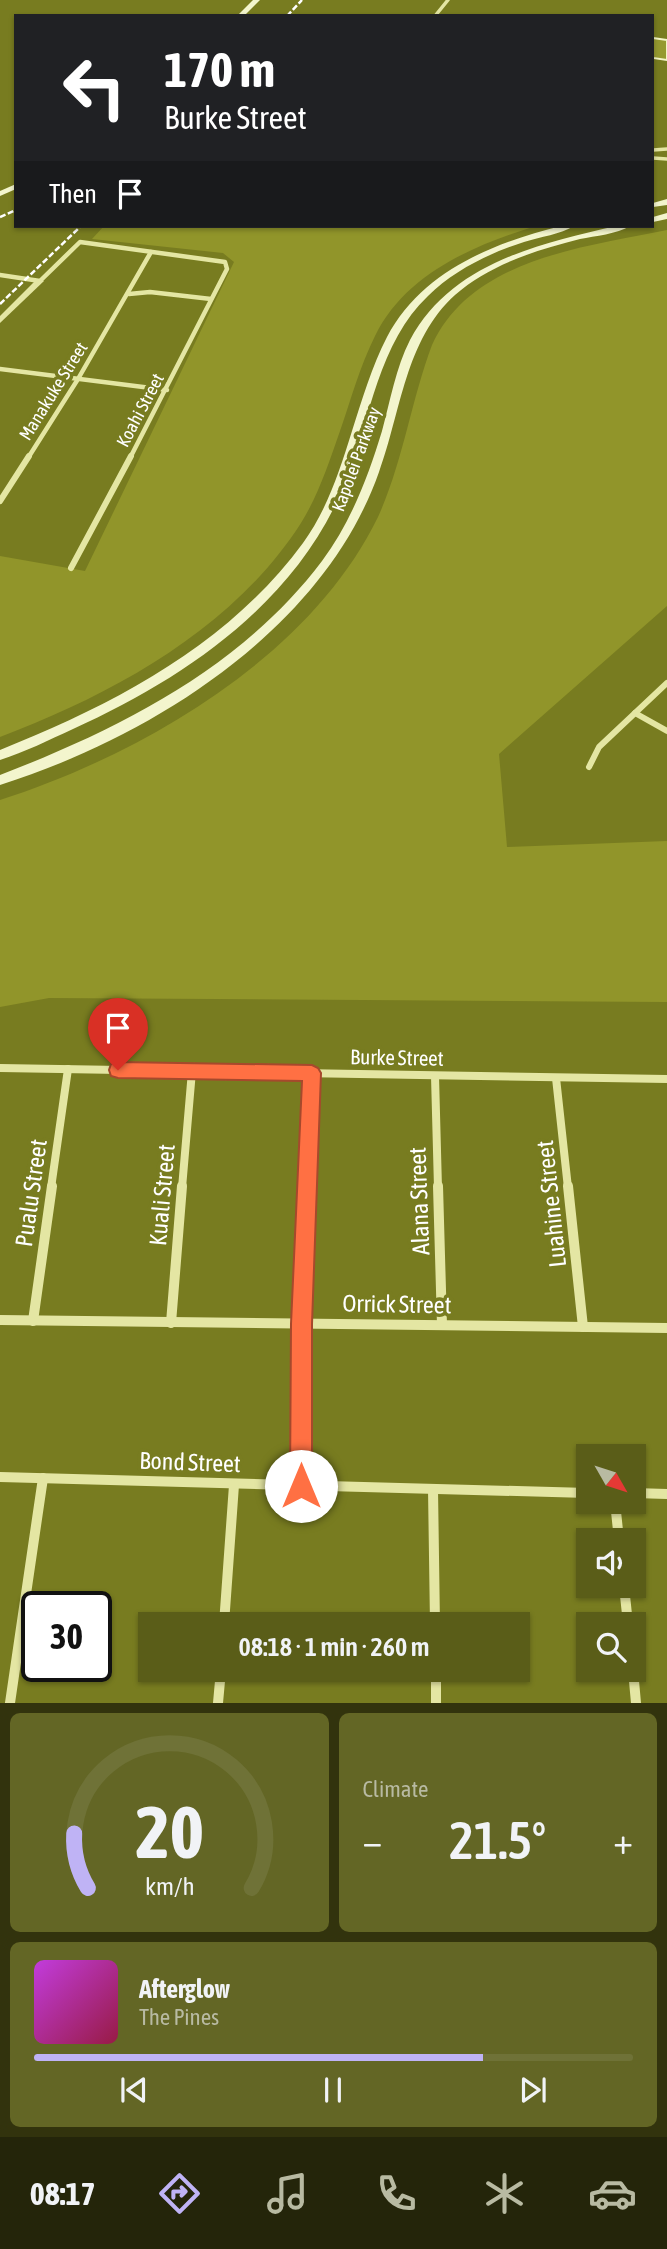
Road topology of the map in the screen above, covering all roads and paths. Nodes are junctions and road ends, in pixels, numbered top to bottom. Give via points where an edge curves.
1 (248, 0) edge
2 (257, 0) edge
3 (448, 0) edge
4 (233, 14) edge
5 (242, 14) edge
6 (437, 14) edge
7 (563, 228) edge
8 (618, 228) edge
9 (151, 252) junction
10 (0, 275) edge
11 (40, 281) junction
12 (128, 294) junction
13 (211, 299) junction
14 (0, 321) edge
15 (0, 369) edge
16 (78, 379) junction
17 (167, 390) junction
18 (0, 501) edge
19 (71, 568) dead end
20 (667, 683) edge
21 (635, 713) junction
22 (667, 731) edge
23 (0, 755) edge
24 (589, 767) dead end
25 (0, 780) edge
26 (0, 1068) edge
27 (68, 1069) junction
28 (192, 1072) junction
29 (312, 1073) junction
30 (435, 1076) junction
31 (556, 1078) junction
32 (667, 1079) edge
33 (0, 1320) edge
34 (33, 1321) junction
35 (171, 1323) junction
36 (302, 1324) junction
37 (442, 1325) junction
38 (583, 1327) junction
39 (667, 1328) edge
40 (0, 1477) edge
41 (43, 1478) junction
42 (234, 1485) junction
43 (301, 1486) junction
44 (433, 1489) junction
45 (576, 1493) edge
46 (646, 1493) edge
47 (667, 1494) edge
48 (225, 1612) edge
49 (435, 1612) edge
50 (220, 1682) edge
51 (436, 1682) edge
52 (634, 1682) edge
53 (10, 1703) edge
54 (218, 1703) edge
55 (436, 1703) edge
56 (636, 1703) edge

1 - 4 main road
2 - 5 main road
3 - 6 street
7 - 23 main road, Kapolei Parkway via 477,258 440,281 412,307 387,348 330,508 294,564 260,601 217,638 146,686
8 - 25 main road, Kapolei Parkway via 519,254 448,296 414,342 358,512 326,564 239,652 164,703 76,750
9 - 11 street via 80,242
9 - 12 street, Manakuke Street
9 - 13 street, Koahi Street via 225,262 227,269
10 - 11 street
11 - 14 street
12 - 13 street
12 - 16 street, Manakuke Street
13 - 17 street, Koahi Street
15 - 16 street
16 - 17 street
16 - 18 street, Manakuke Street
17 - 19 street, Koahi Street
20 - 21 street
21 - 22 street
21 - 24 street via 598,747
26 - 27 street, Burke Street
27 - 28 street, Burke Street
27 - 34 street, Pualu Street
28 - 29 street, Burke Street
28 - 35 street, Kuali Street
29 - 30 street, Burke Street
29 - 36 street
30 - 31 street, Burke Street
30 - 37 street, Alana Street
31 - 32 street, Burke Street
31 - 38 street, Luahine Street
33 - 34 street, Orrick Street
34 - 35 street, Orrick Street
35 - 36 street, Orrick Street
36 - 37 street, Orrick Street
36 - 43 street
37 - 38 street, Orrick Street
38 - 39 street, Orrick Street
40 - 41 street, Bond Street
41 - 42 street, Bond Street
41 - 53 street
42 - 43 street, Bond Street
42 - 48 street
43 - 44 street, Bond Street
44 - 45 street, Bond Street
44 - 49 street
46 - 47 street
50 - 54 street
51 - 55 street
52 - 56 street

